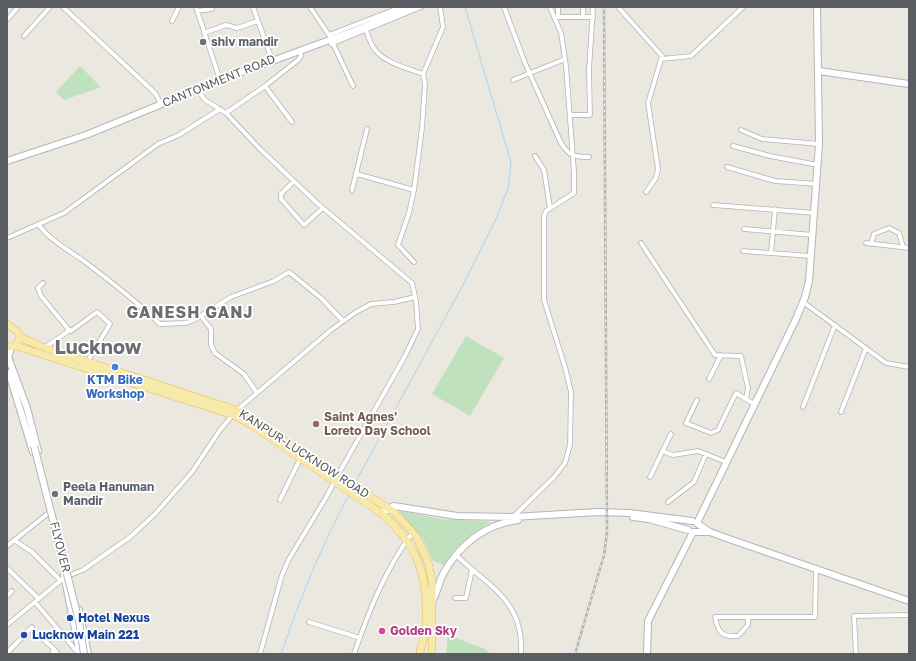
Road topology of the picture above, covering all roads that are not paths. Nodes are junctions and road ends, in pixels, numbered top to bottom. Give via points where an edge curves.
1 (18, 7) edge
2 (50, 7) edge
3 (63, 7) edge
4 (178, 7) edge
5 (253, 7) edge
6 (310, 7) edge
7 (421, 7) edge
8 (440, 7) edge
9 (504, 7) edge
10 (550, 7) edge
11 (558, 7) edge
12 (583, 7) edge
13 (593, 7) edge
14 (618, 7) edge
15 (743, 7) edge
16 (817, 7) edge
17 (213, 8) edge
18 (413, 8) edge
19 (197, 9) edge
20 (400, 10) edge
21 (556, 17) junction
22 (583, 17) junction
23 (593, 17) junction
24 (7, 20) edge
25 (172, 21) dead end
26 (258, 21) junction
27 (366, 30) junction
28 (204, 33) junction
29 (24, 36) dead end
30 (330, 39) junction
31 (300, 50) junction
32 (565, 59) junction
33 (661, 59) junction
34 (272, 60) junction
35 (819, 71) junction
36 (530, 73) junction
37 (423, 74) junction
38 (220, 80) junction
39 (513, 80) dead end
40 (909, 84) edge
41 (265, 86) junction
42 (353, 86) dead end
43 (197, 89) junction
44 (161, 104) junction
45 (220, 109) junction
46 (226, 113) junction
47 (570, 115) junction
48 (292, 122) dead end
49 (367, 129) dead end
50 (741, 130) dead end
51 (72, 141) junction
52 (820, 144) junction
53 (733, 146) dead end
54 (535, 156) dead end
55 (573, 157) junction
56 (589, 157) dead end
57 (7, 161) edge
58 (818, 165) junction
59 (7, 166) edge
60 (727, 167) dead end
61 (357, 174) junction
62 (294, 181) junction
63 (817, 184) junction
64 (352, 190) dead end
65 (414, 190) junction
66 (646, 192) dead end
67 (713, 205) dead end
68 (323, 208) junction
69 (550, 208) junction
70 (775, 210) junction
71 (814, 212) junction
72 (38, 224) junction
73 (744, 229) dead end
74 (773, 232) junction
75 (813, 235) junction
76 (7, 238) edge
77 (642, 243) dead end
78 (866, 243) dead end
79 (871, 244) junction
80 (903, 247) junction
81 (909, 248) edge
82 (743, 251) dead end
83 (771, 253) junction
84 (811, 256) junction
85 (414, 262) dead end
86 (43, 283) dead end
87 (415, 297) junction
88 (803, 302) junction
89 (201, 316) junction
90 (343, 321) junction
91 (7, 324) edge
92 (835, 325) junction
93 (10, 329) edge
94 (70, 330) junction
95 (20, 337) junction
96 (11, 347) edge
97 (44, 348) junction
98 (866, 348) junction
99 (722, 355) junction
100 (8, 358) edge
101 (87, 362) junction
102 (7, 366) edge
103 (909, 367) edge
104 (709, 379) dead end
105 (257, 392) junction
106 (179, 394) junction
107 (746, 399) junction
108 (697, 400) dead end
109 (754, 404) junction
110 (803, 407) dead end
111 (235, 412) junction
112 (841, 412) dead end
113 (31, 434) junction
114 (671, 434) dead end
115 (662, 451) junction
116 (706, 454) junction
117 (300, 459) junction
118 (726, 462) junction
119 (338, 475) junction
120 (650, 477) dead end
121 (334, 482) junction
122 (343, 483) junction
123 (280, 500) dead end
124 (668, 502) dead end
125 (388, 508) junction
126 (51, 511) junction
127 (381, 513) junction
128 (513, 517) junction
129 (695, 522) junction
130 (691, 531) junction
131 (413, 532) junction
132 (710, 532) junction
133 (14, 540) junction
134 (407, 540) junction
135 (7, 546) edge
136 (456, 555) junction
137 (7, 568) edge
138 (816, 569) junction
139 (472, 570) junction
140 (65, 577) junction
141 (12, 591) dead end
142 (7, 596) edge
143 (455, 598) dead end
144 (39, 599) junction
145 (432, 600) junction
146 (909, 601) edge
147 (35, 602) junction
148 (909, 615) edge
149 (748, 617) junction
150 (309, 622) dead end
151 (7, 625) edge
152 (32, 627) dead end
153 (36, 633) dead end
154 (360, 638) junction
155 (423, 639) junction
156 (432, 640) junction
157 (53, 652) edge
158 (7, 653) edge
159 (58, 654) edge
160 (79, 654) edge
161 (84, 654) edge
162 (88, 654) edge
163 (260, 654) edge
164 (354, 654) edge
165 (420, 654) edge
166 (432, 654) edge
167 (521, 654) edge
168 (647, 654) edge
169 (856, 654) edge

1 - 24 street
2 - 29 street
3 - 44 street via 156,94
4 - 25 street
5 - 26 street
6 - 30 street
7 - 18 street
8 - 37 street via 444,27
9 - 36 street
10 - 21 street
11 - 21 street
12 - 22 street
13 - 23 street
14 - 33 street via 662,56
15 - 33 street via 691,56
16 - 35 main road
17 - 19 street
18 - 20 main road, CANTONMENT ROAD
18 - 27 street
19 - 28 street
20 - 30 main road, CANTONMENT ROAD
21 - 22 street
21 - 32 street
22 - 23 street
23 - 47 street via 589,70 590,115
26 - 28 street via 237,28 226,25
26 - 34 street
27 - 30 street
27 - 37 street via 379,54
28 - 38 street
30 - 31 main road, CANTONMENT ROAD
30 - 42 street
31 - 34 main road, CANTONMENT ROAD
31 - 41 street via 301,56 298,60
32 - 36 street
32 - 47 street
33 - 66 street via 648,103 658,169 656,178
34 - 38 main road, CANTONMENT ROAD
35 - 40 main road
35 - 52 main road
36 - 39 street
36 - 55 street via 561,143
37 - 65 street via 425,84 422,128
38 - 43 main road, CANTONMENT ROAD
41 - 46 street
41 - 48 street
43 - 44 main road, CANTONMENT ROAD
43 - 45 street via 205,100
44 - 51 main road, CANTONMENT ROAD
45 - 46 street
45 - 72 street via 179,136 158,144 64,213
46 - 62 street
47 - 55 street
49 - 61 street
50 - 52 street via 762,138
51 - 57 main road, CANTONMENT ROAD
51 - 59 main road, CANTONMENT ROAD
52 - 58 main road
53 - 58 street
54 - 69 street via 544,170
55 - 56 street
55 - 69 street via 574,193
58 - 63 main road
60 - 63 street via 775,181
61 - 64 street
61 - 65 street
62 - 68 street
62 - 68 street via 281,194 281,199 304,224
63 - 71 main road
65 - 85 street via 398,245
67 - 70 street
68 - 87 street via 412,283
69 - 128 street via 544,216 544,300 571,392 570,445 565,463
70 - 71 street
70 - 74 street
71 - 75 main road
72 - 76 street
72 - 89 street via 47,236 82,260 160,324 186,323
73 - 74 street
74 - 75 street
74 - 83 street
75 - 84 main road
77 - 99 street via 704,340 715,354
78 - 79 street
79 - 80 street
79 - 80 street via 874,234 889,228 899,233
80 - 81 street
82 - 83 street
83 - 84 street
84 - 88 main road via 809,281
86 - 94 street via 38,288 41,296
87 - 90 street via 371,304
87 - 119 street via 418,329
88 - 92 street
88 - 109 main road
89 - 90 street via 231,297 289,272 321,298
89 - 105 street via 212,329 215,354 244,374
90 - 105 street
91 - 93 main road
92 - 98 street
92 - 110 street
93 - 95 main road via 18,332
94 - 97 street
94 - 101 street via 97,312 110,324
95 - 96 main road
95 - 97 main road, KANPUR-LUCKNOW ROAD
96 - 100 main road
96 - 106 main road, KANPUR-LUCKNOW ROAD
97 - 101 main road, KANPUR-LUCKNOW ROAD
98 - 103 street via 886,363
98 - 112 street
99 - 104 street
99 - 107 street via 741,356 748,388
100 - 113 main road via 27,408
101 - 106 main road, KANPUR-LUCKNOW ROAD
102 - 113 main road
105 - 111 street
106 - 111 main road, KANPUR-LUCKNOW ROAD
107 - 108 street via 736,393 718,430 711,433 686,423
107 - 109 street
109 - 118 main road
111 - 117 main road, KANPUR-LUCKNOW ROAD
111 - 119 main road, KANPUR-LUCKNOW ROAD via 254,419
111 - 140 street via 192,472 136,532 102,558
113 - 126 main road
113 - 161 main road, FLYOVER, bridge via 79,621
114 - 115 street
115 - 116 street via 672,455 698,451
115 - 120 street
116 - 118 street
116 - 124 street via 694,482
117 - 121 main road, KANPUR-LUCKNOW ROAD
117 - 123 street
118 - 129 main road
119 - 121 street
119 - 122 main road, KANPUR-LUCKNOW ROAD
121 - 122 main road, KANPUR-LUCKNOW ROAD
121 - 163 street via 282,575
122 - 125 main road, KANPUR-LUCKNOW ROAD via 358,488
122 - 127 main road, KANPUR-LUCKNOW ROAD via 354,495
125 - 127 main road
125 - 128 main road via 394,506 457,516
125 - 131 main road, KANPUR-LUCKNOW ROAD
126 - 133 street
126 - 140 main road
127 - 134 main road, KANPUR-LUCKNOW ROAD
128 - 129 main road via 629,512
129 - 130 main road via 698,529
129 - 130 main road via 687,524
129 - 132 main road
130 - 132 main road
130 - 136 main road via 630,516 528,518 494,526 468,542
130 - 168 main road via 648,621
131 - 134 street
131 - 145 main road, KANPUR-LUCKNOW ROAD via 428,562 432,580
132 - 138 main road
133 - 135 street
133 - 140 street
134 - 154 street via 375,597
134 - 155 main road, KANPUR-LUCKNOW ROAD via 418,558 426,597
136 - 139 street
136 - 145 main road
137 - 144 street
138 - 146 main road
138 - 149 street via 815,617
139 - 143 street via 466,598
139 - 167 street via 507,600 520,632
140 - 144 street
140 - 160 main road
140 - 162 main road via 82,620
141 - 142 street
144 - 147 street
145 - 156 main road, KANPUR-LUCKNOW ROAD
147 - 151 street
147 - 160 street
148 - 169 street via 854,616
149 - 149 street via 715,618 717,628 729,637 738,636 748,626
150 - 154 street
152 - 158 street
153 - 157 street
154 - 164 street
155 - 156 main road
155 - 165 main road, KANPUR-LUCKNOW ROAD
156 - 166 main road, KANPUR-LUCKNOW ROAD
157 - 159 street

